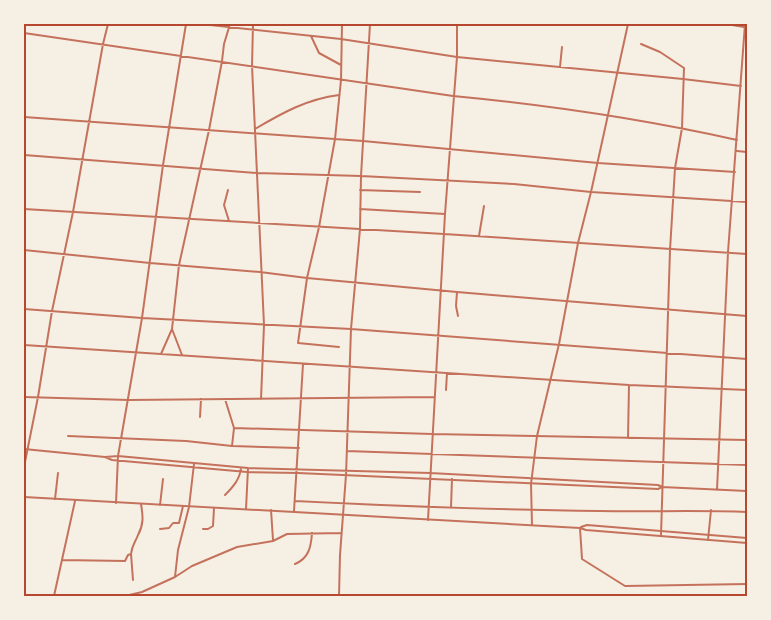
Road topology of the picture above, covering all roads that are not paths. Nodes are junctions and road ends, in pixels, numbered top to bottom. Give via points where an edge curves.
1 (108, 24) edge
2 (186, 24) edge
3 (201, 24) edge
4 (230, 24) edge
5 (253, 24) edge
6 (342, 24) edge
7 (370, 24) edge
8 (457, 24) edge
9 (628, 24) edge
10 (726, 24) edge
11 (744, 26) edge
12 (229, 28) junction
13 (253, 30) junction
14 (24, 33) edge
15 (311, 36) junction
16 (341, 39) junction
17 (369, 43) junction
18 (103, 44) junction
19 (641, 44) dead end
20 (562, 47) dead end
21 (180, 55) junction
22 (457, 57) junction
23 (222, 61) junction
24 (341, 65) junction
25 (252, 66) junction
26 (560, 67) junction
27 (618, 73) junction
28 (684, 79) junction
29 (340, 80) junction
30 (368, 83) junction
31 (741, 86) junction
32 (339, 95) junction
33 (453, 96) junction
34 (608, 116) junction
35 (24, 117) edge
36 (89, 122) junction
37 (170, 127) junction
38 (682, 128) junction
39 (255, 129) junction
40 (209, 130) junction
41 (255, 134) junction
42 (335, 139) junction
43 (737, 140) junction
44 (363, 141) junction
45 (450, 149) junction
46 (736, 151) junction
47 (747, 152) edge
48 (24, 155) edge
49 (83, 159) junction
50 (598, 163) junction
51 (163, 165) junction
52 (200, 168) junction
53 (675, 168) junction
54 (257, 172) junction
55 (735, 172) junction
56 (329, 176) junction
57 (361, 176) junction
58 (448, 180) junction
59 (228, 190) dead end
60 (360, 190) junction
61 (420, 192) dead end
62 (592, 192) junction
63 (672, 198) junction
64 (733, 202) junction
65 (747, 202) edge
66 (484, 206) dead end
67 (24, 209) edge
68 (360, 209) junction
69 (73, 212) junction
70 (445, 214) junction
71 (156, 217) junction
72 (190, 219) junction
73 (229, 222) junction
74 (258, 224) junction
75 (319, 227) junction
76 (360, 228) junction
77 (444, 234) junction
78 (479, 236) junction
79 (578, 243) junction
80 (24, 250) edge
81 (670, 250) junction
82 (728, 252) junction
83 (64, 253) junction
84 (747, 254) edge
85 (150, 263) junction
86 (179, 265) junction
87 (260, 272) junction
88 (307, 278) junction
89 (356, 282) junction
90 (442, 290) junction
91 (457, 292) junction
92 (567, 301) junction
93 (24, 309) edge
94 (668, 310) junction
95 (52, 311) junction
96 (725, 314) junction
97 (458, 316) dead end
98 (747, 316) edge
99 (142, 318) junction
100 (172, 320) junction
101 (264, 325) junction
102 (299, 327) junction
103 (172, 329) junction
104 (352, 329) junction
105 (439, 335) junction
106 (559, 344) junction
107 (24, 345) edge
108 (46, 347) junction
109 (339, 348) dead end
110 (136, 353) junction
111 (667, 353) junction
112 (161, 354) junction
113 (182, 355) junction
114 (722, 357) junction
115 (747, 359) edge
116 (263, 361) junction
117 (303, 363) junction
118 (350, 365) junction
119 (436, 372) junction
120 (447, 373) junction
121 (551, 380) junction
122 (629, 385) junction
123 (666, 386) junction
124 (721, 389) junction
125 (446, 390) dead end
126 (747, 390) edge
127 (38, 397) junction
128 (349, 397) junction
129 (434, 397) junction
130 (24, 398) edge
131 (301, 398) junction
132 (201, 399) junction
133 (226, 399) junction
134 (261, 399) junction
135 (128, 400) junction
136 (200, 417) dead end
137 (234, 428) junction
138 (300, 430) junction
139 (347, 431) junction
140 (432, 434) junction
141 (68, 436) dead end
142 (537, 436) junction
143 (122, 438) junction
144 (628, 438) junction
145 (664, 439) junction
146 (718, 440) junction
147 (747, 440) edge
148 (232, 446) junction
149 (299, 448) junction
150 (25, 449) edge
151 (347, 450) junction
152 (431, 454) junction
153 (118, 456) junction
154 (105, 457) junction
155 (534, 457) junction
156 (118, 460) junction
157 (663, 461) junction
158 (717, 463) junction
159 (194, 464) junction
160 (747, 465) edge
161 (24, 467) edge
162 (193, 468) junction
163 (241, 468) junction
164 (248, 468) junction
165 (298, 471) junction
166 (346, 471) junction
167 (241, 472) junction
168 (248, 472) junction
169 (58, 473) dead end
170 (430, 473) junction
171 (346, 475) junction
172 (430, 478) junction
173 (532, 478) junction
174 (163, 479) dead end
175 (452, 479) junction
176 (531, 484) junction
177 (662, 487) junction
178 (717, 490) junction
179 (747, 491) edge
180 (225, 495) dead end
181 (24, 497) edge
182 (55, 499) junction
183 (75, 501) junction
184 (295, 501) junction
185 (116, 503) junction
186 (344, 503) junction
187 (140, 504) junction
188 (160, 505) junction
189 (183, 506) junction
190 (189, 507) junction
191 (429, 507) junction
192 (214, 508) junction
193 (451, 508) junction
194 (246, 509) junction
195 (271, 510) junction
196 (531, 510) junction
197 (711, 510) junction
198 (294, 511) junction
199 (662, 512) junction
200 (747, 512) edge
201 (343, 515) junction
202 (428, 520) junction
203 (532, 525) junction
204 (580, 528) junction
205 (160, 529) dead end
206 (203, 529) dead end
207 (661, 531) junction
208 (312, 533) junction
209 (342, 533) junction
210 (708, 535) junction
211 (660, 536) junction
212 (747, 538) edge
213 (708, 540) junction
214 (273, 541) junction
215 (747, 543) edge
216 (131, 554) junction
217 (62, 560) junction
218 (295, 564) dead end
219 (175, 576) junction
220 (134, 580) dead end
221 (747, 584) edge
222 (54, 596) edge
223 (125, 596) edge
224 (339, 596) edge

1 - 18 street
2 - 21 street
3 - 12 street
4 - 12 street
5 - 13 street
6 - 16 street
7 - 17 street
8 - 22 street
9 - 27 street
10 - 11 street
11 - 31 street
12 - 13 street
12 - 23 street
13 - 15 street
13 - 25 street
14 - 18 street
15 - 16 street
15 - 24 street via 319,53
16 - 17 street
16 - 24 street
17 - 22 street
17 - 30 street
18 - 21 street
18 - 36 street
19 - 28 street via 684,68
20 - 26 street
21 - 23 street
21 - 37 street
22 - 26 street
22 - 33 street
23 - 25 street
23 - 40 street
24 - 29 street
25 - 29 street
25 - 39 street
26 - 27 street
27 - 28 street
27 - 34 street
28 - 31 street
28 - 38 street
29 - 30 street
29 - 32 street
30 - 33 street
30 - 44 street
31 - 43 street
32 - 39 street via 308,101
32 - 42 street
33 - 34 street
33 - 45 street
34 - 38 street
34 - 50 street
35 - 36 street
36 - 37 street
36 - 49 street
37 - 40 street
37 - 51 street
38 - 43 street
38 - 53 street
39 - 41 street
40 - 41 street
40 - 52 street
41 - 42 street
41 - 54 street
42 - 44 street
42 - 56 street
43 - 46 street
44 - 45 street
44 - 57 street
45 - 50 street
45 - 58 street
46 - 47 street
46 - 55 street
48 - 49 street
49 - 51 street
49 - 69 street
50 - 53 street
50 - 62 street
51 - 52 street
51 - 71 street
52 - 54 street
52 - 72 street
53 - 55 street
53 - 63 street
54 - 56 street
54 - 74 street
55 - 64 street
56 - 57 street
56 - 75 street
57 - 58 street
57 - 60 street
58 - 62 street
58 - 70 street
59 - 73 street via 224,205
60 - 61 street
60 - 68 street
62 - 63 street
62 - 79 street
63 - 64 street
63 - 81 street
64 - 65 street
64 - 82 street
66 - 78 street
67 - 69 street
68 - 70 street
68 - 76 street
69 - 71 street
69 - 83 street
70 - 77 street
71 - 72 street
71 - 85 street
72 - 73 street
72 - 86 street
73 - 74 street
74 - 75 street
74 - 87 street
75 - 76 street
75 - 88 street
76 - 77 street
76 - 89 street
77 - 78 street
77 - 90 street
78 - 79 street
79 - 81 street
79 - 92 street
80 - 83 street
81 - 82 street
81 - 94 street
82 - 84 street
82 - 96 street
83 - 85 street
83 - 95 street
85 - 86 street
85 - 99 street
86 - 87 street
86 - 100 street
87 - 88 street
87 - 101 street
88 - 89 street
88 - 102 street
89 - 90 street
89 - 104 street
90 - 91 street
90 - 105 street
91 - 92 street
91 - 97 street
92 - 94 street
92 - 106 street
93 - 95 street
94 - 96 street
94 - 111 street
95 - 99 street
95 - 108 street
96 - 98 street
96 - 114 street
99 - 100 street
99 - 110 street
100 - 101 street
100 - 103 street
101 - 102 street
101 - 116 street
102 - 104 street
102 - 109 street via 298,344
103 - 112 street
103 - 113 street
104 - 105 street
104 - 118 street
105 - 106 street
105 - 119 street
106 - 111 street
106 - 121 street
107 - 108 street
108 - 110 street
108 - 127 street
110 - 112 street
110 - 135 street
111 - 114 street
111 - 123 street
112 - 113 street
113 - 116 street
114 - 115 street
114 - 124 street
116 - 117 street
116 - 134 street
117 - 118 street
117 - 131 street
118 - 119 street
118 - 128 street
119 - 120 street
119 - 129 street
120 - 121 street
120 - 125 street
121 - 122 street
121 - 142 street
122 - 123 street
122 - 144 street
123 - 124 street
123 - 145 street
124 - 126 street
124 - 146 street
127 - 130 street
127 - 135 street
127 - 150 street
128 - 129 street
128 - 131 street
128 - 139 street
129 - 140 street
131 - 134 street
131 - 138 street
132 - 133 street
132 - 135 street
132 - 136 street
133 - 134 street
133 - 137 street
135 - 143 street
137 - 138 street
137 - 148 street
138 - 139 street
138 - 149 street
139 - 140 street
139 - 151 street
140 - 142 street
140 - 152 street
141 - 143 street
142 - 144 street
142 - 155 street
143 - 148 street
143 - 153 street
144 - 145 street
145 - 146 street
145 - 157 street
146 - 147 street
146 - 158 street
148 - 149 street
149 - 165 street
150 - 154 street
150 - 161 street
151 - 152 street
151 - 166 street
152 - 155 street
152 - 170 street
153 - 154 street
153 - 156 street
153 - 159 street
154 - 156 street
155 - 157 street
155 - 173 street
156 - 162 street
156 - 185 street
157 - 158 street
157 - 177 street
158 - 160 street
158 - 178 street
159 - 162 street
159 - 163 street
162 - 167 street
162 - 190 street
163 - 164 street
163 - 167 street
164 - 165 street
164 - 168 street
165 - 166 street
165 - 168 street
165 - 171 street
165 - 184 street
166 - 170 street
166 - 171 street
167 - 168 street
167 - 180 street
168 - 194 street
169 - 182 street
170 - 172 street
170 - 173 street
171 - 172 street
171 - 186 street
172 - 175 street
172 - 191 street
173 - 176 street
173 - 177 street
174 - 188 street
175 - 176 street
175 - 193 street
176 - 177 street
176 - 196 street
177 - 178 street
177 - 199 street
178 - 179 street
181 - 182 street
182 - 183 street
183 - 185 street
183 - 217 street
184 - 186 street
184 - 198 street
185 - 187 street
186 - 191 street
186 - 201 street
187 - 188 street
187 - 216 street via 142,524
188 - 189 street
189 - 190 street
189 - 205 street via 179,523
190 - 192 street
190 - 219 street
191 - 193 street
191 - 202 street
192 - 194 street
192 - 206 street via 213,526
193 - 196 street
194 - 195 street
195 - 198 street
195 - 214 street
196 - 199 street
196 - 203 street
197 - 199 street
197 - 200 street
197 - 210 street
198 - 201 street
199 - 207 street
201 - 202 street
201 - 209 street
202 - 203 street
203 - 204 street
204 - 207 street via 587,525
204 - 211 street
204 - 221 street via 582,559 625,586
207 - 210 street
207 - 211 street
208 - 209 street
208 - 214 street via 287,534
208 - 218 street via 309,551
209 - 224 street
210 - 212 street
210 - 213 street
211 - 213 street
213 - 215 street
214 - 219 street via 223,552
216 - 217 street via 123,561
216 - 220 street
217 - 222 street
219 - 223 street via 142,592

